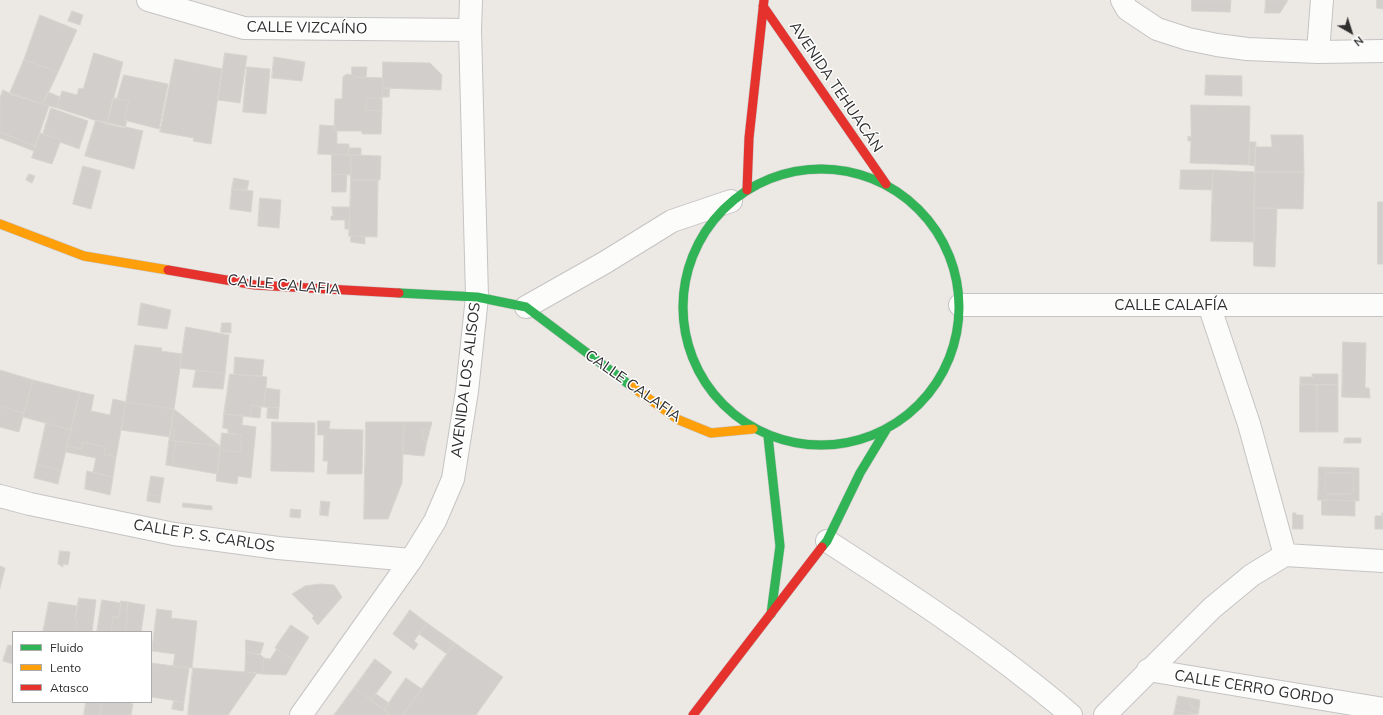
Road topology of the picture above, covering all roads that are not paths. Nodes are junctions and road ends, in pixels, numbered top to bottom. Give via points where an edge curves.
1 (148, 0) edge
2 (471, 0) edge
3 (1122, 0) edge
4 (1322, 0) edge
5 (764, 3) edge
6 (470, 30) junction
7 (1383, 51) edge
8 (1318, 52) junction
9 (886, 184) junction
10 (739, 196) junction
11 (0, 224) edge
12 (477, 297) junction
13 (960, 305) junction
14 (1209, 305) junction
15 (1383, 305) edge
16 (526, 307) junction
17 (753, 429) junction
18 (886, 430) junction
19 (768, 436) junction
20 (0, 496) edge
21 (827, 541) junction
22 (1285, 555) junction
23 (410, 560) junction
24 (1383, 561) edge
25 (771, 615) junction
26 (1148, 670) junction
27 (1383, 709) edge
28 (301, 715) edge
29 (693, 715) edge
30 (1071, 715) edge
31 (1105, 715) edge

1 - 6 street, CALLE VIZCAÍNO via 244,28
2 - 6 street, AVENIDA LOS ALISOS
3 - 8 street via 1127,9 1157,29 1188,39 1247,49
4 - 8 street
5 - 9 street, AVENIDA TEHUACÁN
5 - 10 street, AVENIDA TEHUACÁN via 749,138
6 - 12 street, AVENIDA LOS ALISOS
7 - 8 street
9 - 10 street via 858,173 830,168 801,170 773,177
9 - 13 street via 916,205 940,234 955,268
10 - 16 street via 672,221
10 - 17 street via 702,236 685,277 682,321 693,364 714,396
11 - 12 street, CALLE CALAFIA via 84,256 255,285
12 - 16 street, CALLE CALAFIA
12 - 23 street, AVENIDA LOS ALISOS via 454,479 435,521
13 - 14 street, CALLE CALAFÍA
13 - 18 street via 955,343 940,378 917,408
14 - 15 street, CALLE CALAFÍA
14 - 22 street via 1249,424
16 - 17 street, CALLE CALAFIA via 679,420 711,433
17 - 19 street
18 - 19 street via 858,441 828,446 797,445
18 - 21 street via 860,473
19 - 25 street via 780,546
20 - 23 street, CALLE P. S. CARLOS via 174,534 278,548
21 - 25 street
21 - 30 street via 994,653
22 - 24 street
22 - 26 street via 1252,575 1212,608
23 - 28 street, AVENIDA LOS ALISOS
25 - 29 street
26 - 27 street, CALLE CERRO GORDO
26 - 31 street

